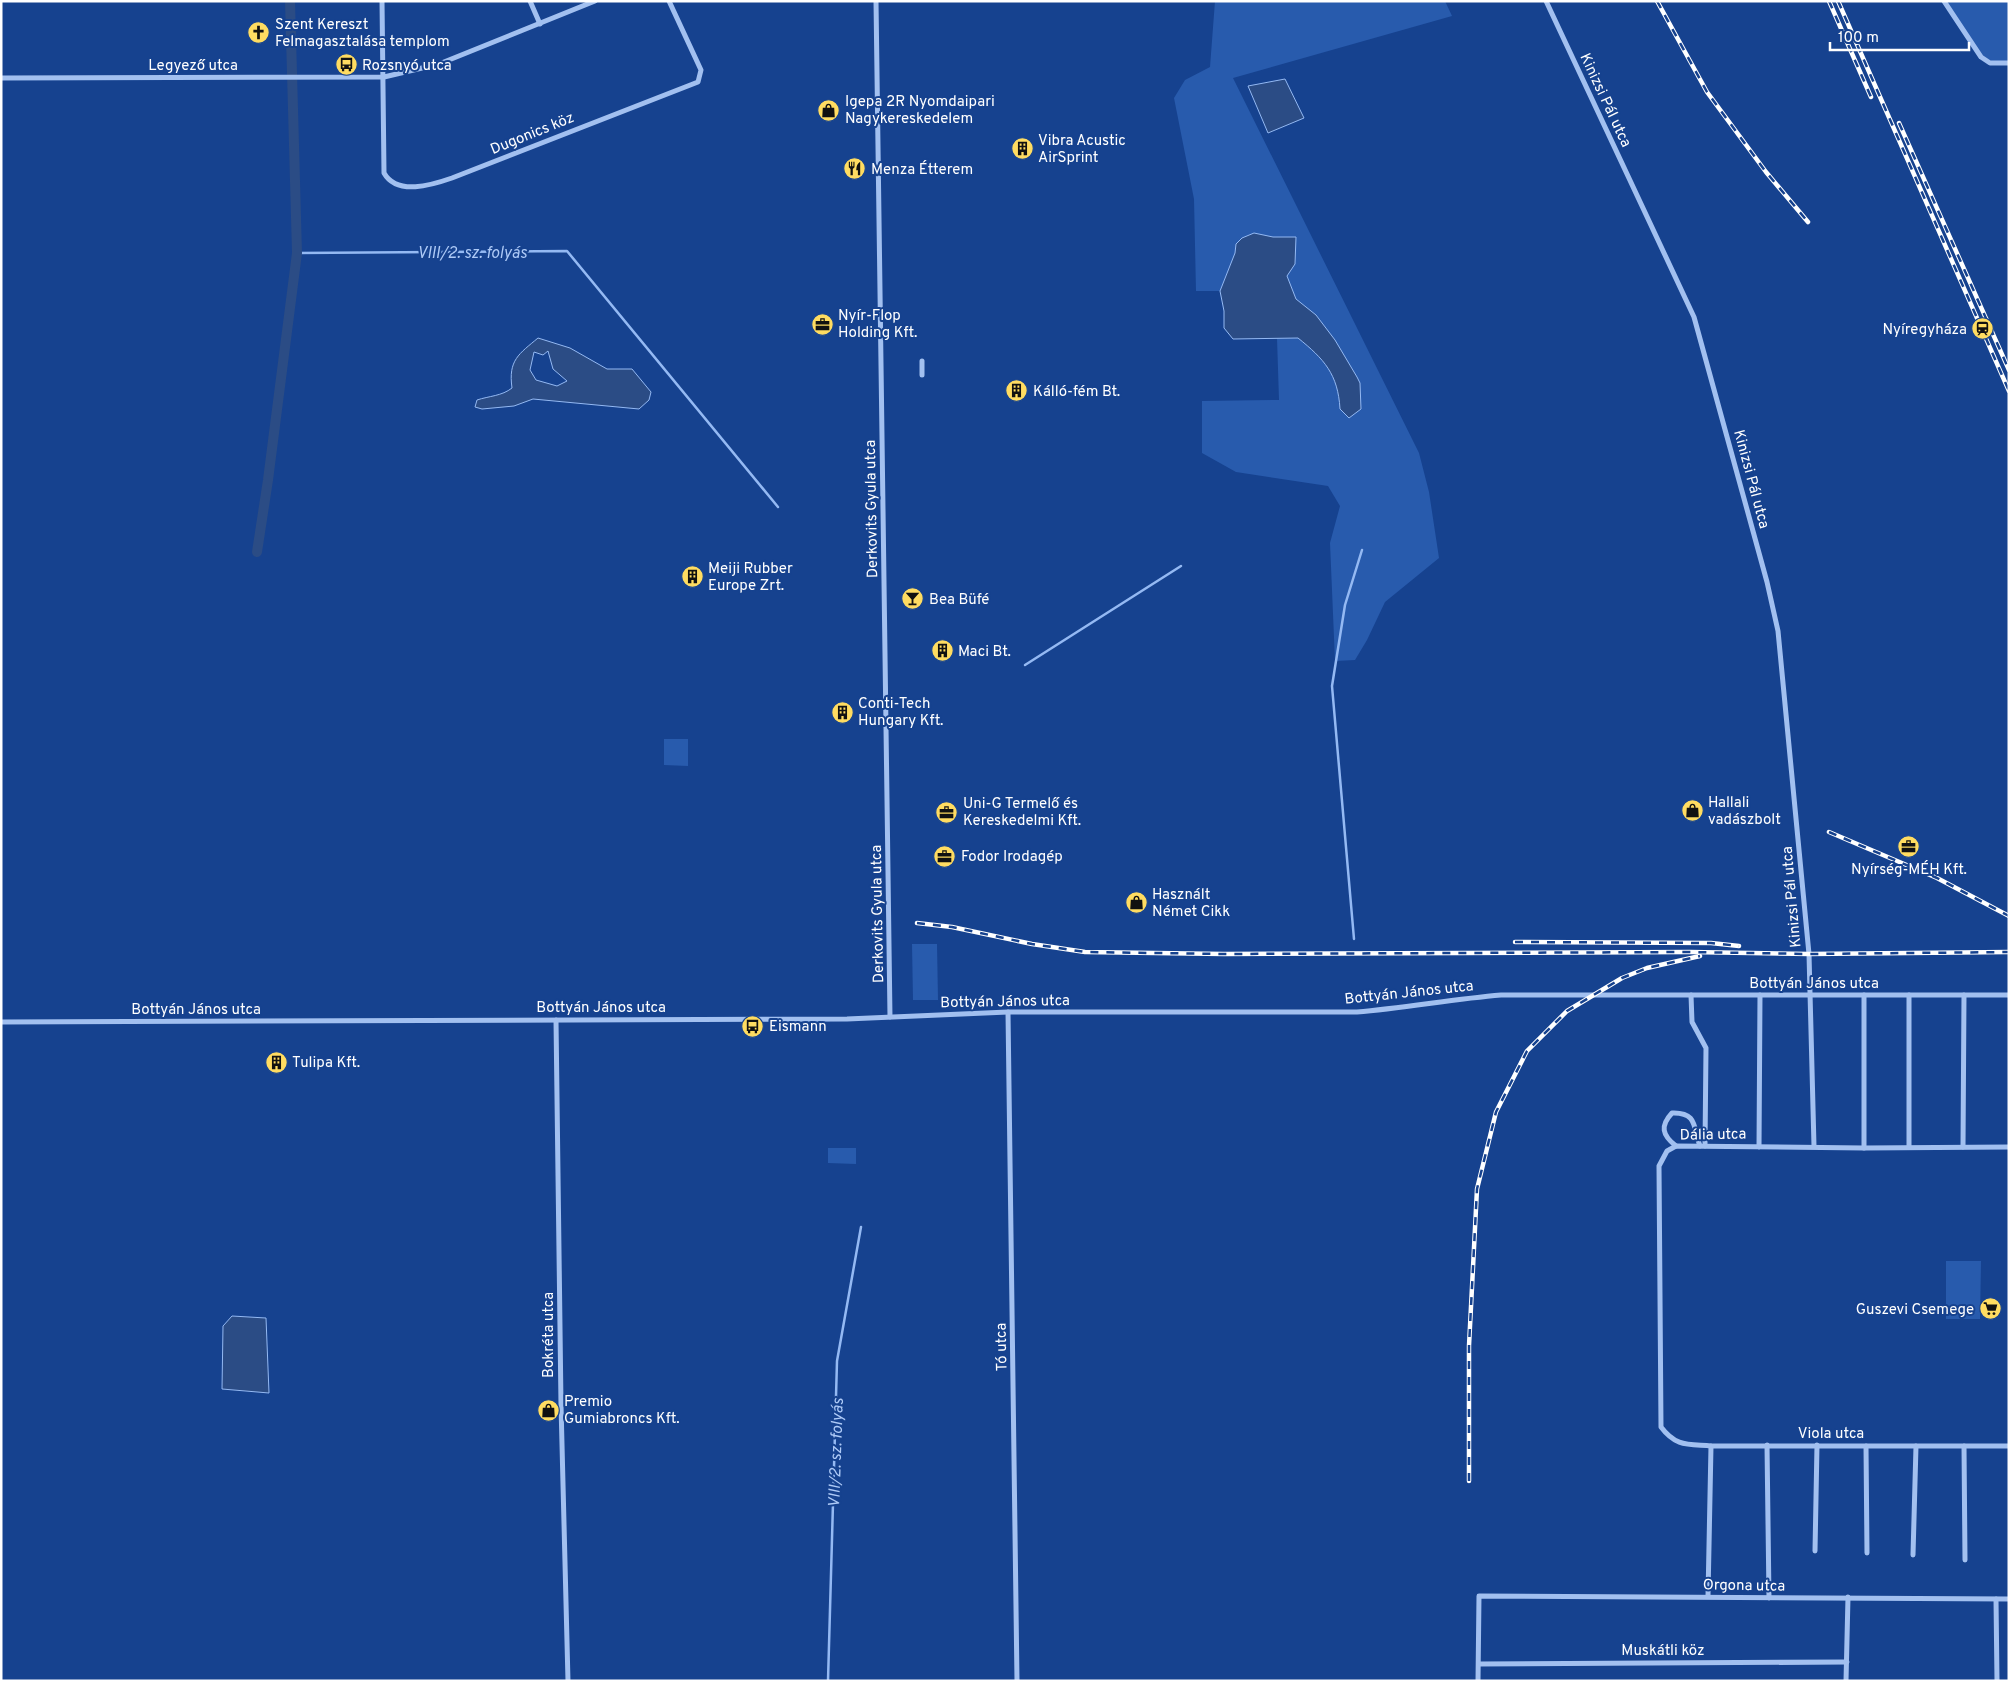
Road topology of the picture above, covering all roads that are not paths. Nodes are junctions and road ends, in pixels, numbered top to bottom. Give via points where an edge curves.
1 (382, 1) edge
2 (530, 1) edge
3 (595, 1) edge
4 (669, 1) edge
5 (876, 1) edge
6 (1546, 1) edge
7 (1944, 1) edge
8 (540, 24) junction
9 (2009, 63) edge
10 (384, 77) junction
11 (1, 78) edge
12 (922, 361) dead end
13 (922, 375) dead end
14 (1691, 995) junction
15 (1760, 995) junction
16 (1864, 995) junction
17 (1909, 995) junction
18 (1964, 995) junction
19 (2009, 995) edge
20 (1810, 996) junction
21 (1008, 1012) junction
22 (890, 1017) junction
23 (556, 1020) junction
24 (1, 1022) edge
25 (1676, 1146) junction
26 (1702, 1146) junction
27 (1814, 1146) junction
28 (2009, 1146) edge
29 (1759, 1147) junction
30 (1910, 1147) junction
31 (1963, 1147) junction
32 (1864, 1148) junction
33 (1660, 1427) joint
34 (1817, 1445) junction
35 (1711, 1446) junction
36 (1767, 1446) junction
37 (1866, 1446) junction
38 (1916, 1446) junction
39 (1964, 1446) junction
40 (2009, 1446) edge
41 (1815, 1551) dead end
42 (1867, 1553) dead end
43 (1913, 1554) dead end
44 (1965, 1560) dead end
45 (1708, 1596) junction
46 (1848, 1597) junction
47 (1769, 1598) junction
48 (1996, 1599) junction
49 (2009, 1599) edge
50 (1847, 1662) junction
51 (1479, 1664) junction
52 (568, 1681) edge
53 (1017, 1681) edge
54 (1478, 1681) edge
55 (1846, 1681) edge
56 (1997, 1681) edge

1 - 10 street
2 - 8 street
3 - 8 street, Legyező utca
4 - 10 street, Dugonics köz via 700,70 698,82 430,186 397,184 384,173
5 - 22 street, Derkovits Gyula utca
6 - 20 street, Kinizsi Pál utca via 1694,317 1767,582 1778,631
7 - 9 street via 1981,56 1990,63
8 - 10 street, Legyező utca via 438,64
10 - 11 street, Legyező utca
12 - 13 street
14 - 15 street, Bottyán János utca
14 - 21 street, Bottyán János utca via 1501,995 1357,1012
14 - 26 street via 1692,1022 1706,1048
15 - 20 street, Bottyán János utca
15 - 29 street
16 - 17 street, Bottyán János utca
16 - 20 street, Bottyán János utca
16 - 32 street
17 - 18 street, Bottyán János utca
17 - 30 street
18 - 19 street, Bottyán János utca
18 - 31 street
20 - 27 street, Kinizsi Pál utca
21 - 22 street, Bottyán János utca
21 - 53 street, Tó utca
22 - 23 street, Bottyán János utca
23 - 24 street, Bottyán János utca
23 - 52 street, Bokréta utca
25 - 26 street, Dália utca
25 - 26 street via 1664,1129 1672,1113 1690,1117 1696,1124
25 - 33 street, Dália utca via 1667,1151 1659,1166
26 - 29 street, Dália utca
27 - 29 street, Dália utca
27 - 32 street, Dália utca
28 - 31 street, Dália utca
30 - 31 street, Dália utca
30 - 32 street, Dália utca
33 - 35 street, Viola utca via 1679,1443
34 - 36 street, Viola utca
34 - 37 street, Viola utca
34 - 41 street
35 - 36 street, Viola utca
35 - 45 street
36 - 47 street
37 - 38 street, Viola utca
37 - 42 street
38 - 39 street, Viola utca
38 - 43 street
39 - 40 street, Viola utca
39 - 44 street
45 - 47 street, Orgona utca
45 - 51 street, Orgona utca via 1480,1596
46 - 47 street, Orgona utca
46 - 48 street, Orgona utca
46 - 50 street
48 - 49 street, Orgona utca
48 - 56 street
50 - 51 street, Muskátli köz
50 - 55 street
51 - 54 street

